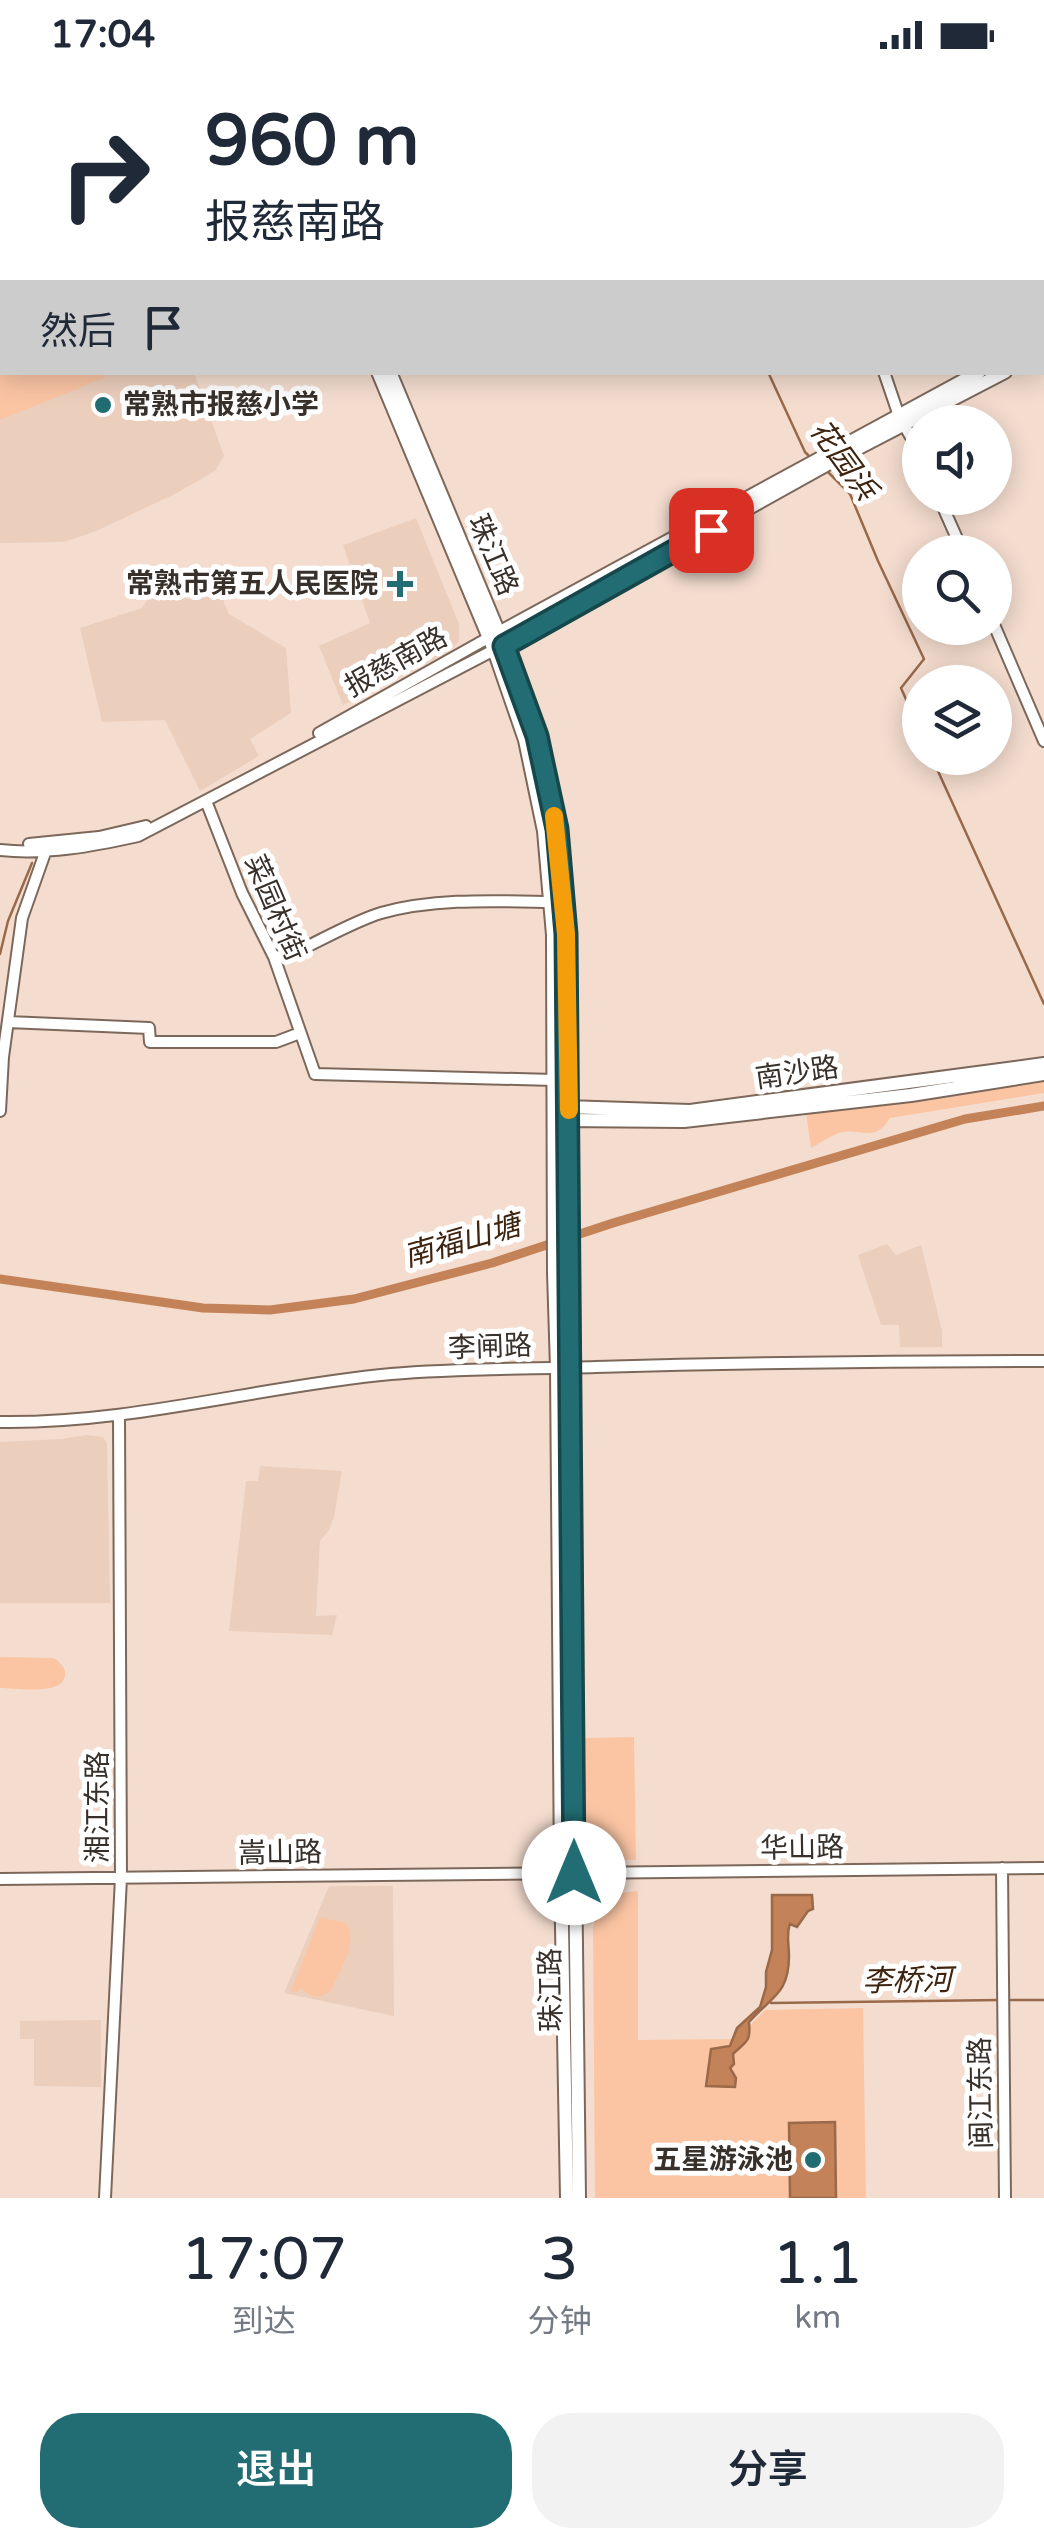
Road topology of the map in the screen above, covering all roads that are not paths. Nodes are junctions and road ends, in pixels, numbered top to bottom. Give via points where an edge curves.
1 (379, 375) edge
2 (391, 375) edge
3 (885, 375) edge
4 (974, 375) edge
5 (998, 375) edge
6 (927, 405) edge
7 (935, 405) edge
8 (902, 421) joint
9 (496, 642) junction
10 (1003, 645) edge
11 (1044, 741) edge
12 (206, 802) junction
13 (0, 849) edge
14 (46, 850) junction
15 (550, 902) junction
16 (274, 957) junction
17 (8, 1022) junction
18 (300, 1034) junction
19 (1044, 1064) edge
20 (1044, 1074) edge
21 (554, 1080) junction
22 (0, 1111) edge
23 (562, 1113) junction
24 (1044, 1362) edge
25 (564, 1368) junction
26 (119, 1416) junction
27 (0, 1422) edge
28 (1002, 1868) junction
29 (1044, 1868) edge
30 (568, 1873) junction
31 (121, 1878) junction
32 (0, 1879) edge
33 (105, 2198) edge
34 (567, 2198) edge
35 (579, 2198) edge
36 (1005, 2198) edge

1 - 9 main road, 珠江路
2 - 9 main road, 珠江路
3 - 8 street
4 - 6 main road
5 - 7 main road
8 - 9 main road, 报慈南路
9 - 12 street, 报慈南路
9 - 13 street, 报慈南路 via 143,827
9 - 15 main road, 珠江路 via 544,831
9 - 23 main road, 珠江路 via 537,736 557,829 566,934
10 - 11 street
12 - 14 street, 报慈南路 via 138,836
12 - 16 street, 菜园村街
13 - 14 street, 报慈南路
14 - 17 street via 22,918
15 - 16 street via 464,902 379,914
15 - 21 main road, 珠江路
16 - 18 street, 菜园村街
17 - 18 street via 149,1028 150,1042 276,1042
17 - 22 street
18 - 21 street, 菜园村街 via 315,1074
19 - 23 main road, 南沙路 via 690,1111
20 - 23 main road, 南沙路 via 684,1121
21 - 23 main road, 珠江路
23 - 25 main road, 珠江路
24 - 25 street, 李闸路
25 - 26 street, 李闸路 via 354,1378
25 - 30 main road, 珠江路
26 - 27 street, 李闸路
26 - 31 street, 湘江东路
28 - 29 street, 华山路
28 - 30 street, 华山路
28 - 36 street, 闽江东路
30 - 31 street, 嵩山路
30 - 34 main road, 珠江路
30 - 35 main road, 珠江路
31 - 32 street, 嵩山路
31 - 33 street, 湘江东路

